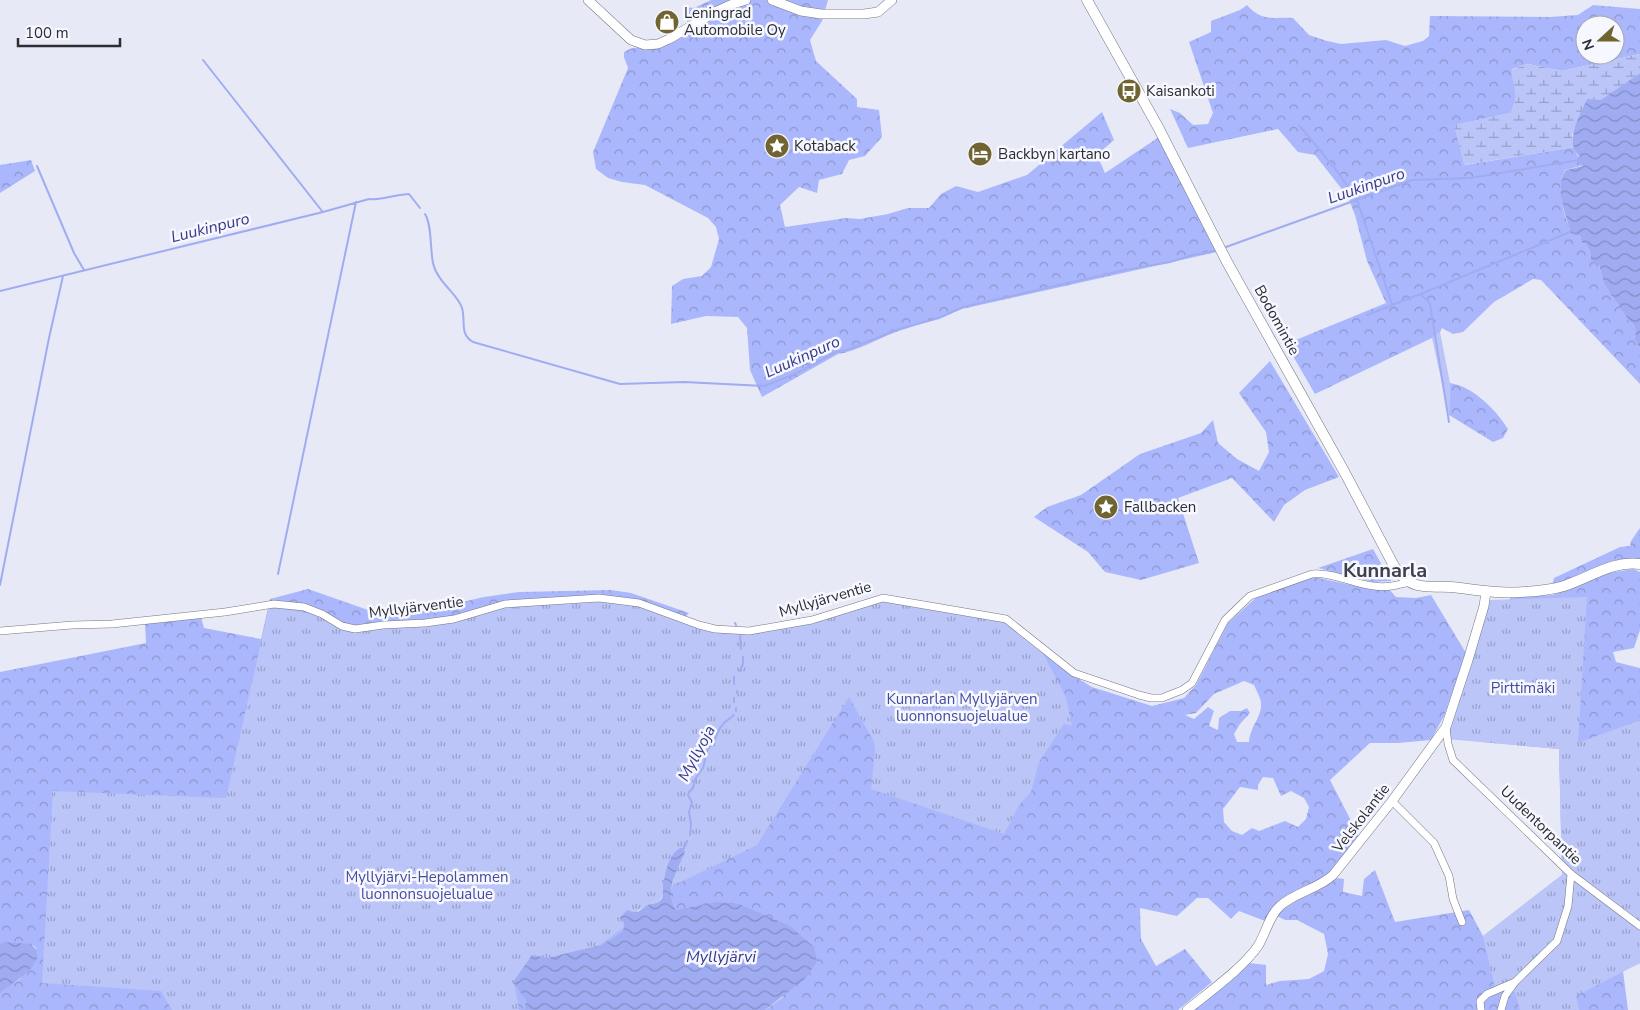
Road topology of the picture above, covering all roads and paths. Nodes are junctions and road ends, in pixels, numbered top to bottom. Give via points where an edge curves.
1 (588, 0) edge
2 (746, 0) edge
3 (772, 0) edge
4 (892, 0) edge
5 (1087, 0) edge
6 (1640, 564) edge
7 (1410, 582) junction
8 (1486, 592) junction
9 (0, 631) edge
10 (1446, 727) junction
11 (1392, 801) junction
12 (1571, 874) junction
13 (1462, 922) dead end
14 (1640, 926) edge
15 (1515, 982) junction
16 (1187, 1010) edge
17 (1481, 1010) edge
18 (1501, 1010) edge

1 - 2 street via 631,40 658,44 730,4
3 - 4 street via 814,13 864,14 878,12
5 - 7 main road, Bodomintie via 1394,566
6 - 8 main road via 1618,565 1549,589
7 - 8 main road
7 - 9 street, Myllyjärventie via 1373,586 1321,573 1250,596 1225,620 1192,683 1162,698 1139,695 1074,673 1006,619 883,598 812,620 749,631 715,629 639,603 599,598 505,604 454,619 355,630 304,607 274,604 112,624
8 - 10 street, Velskolantie
10 - 11 street, Velskolantie
10 - 12 street, Uudentorpantie via 1453,760
11 - 13 street via 1434,843 1449,876
11 - 16 street, Velskolantie via 1333,875 1280,906 1258,946 1246,960
12 - 14 street, Uudentorpantie
12 - 15 street via 1568,906 1557,942
15 - 17 street via 1487,994 1480,1002
15 - 18 street via 1505,996

